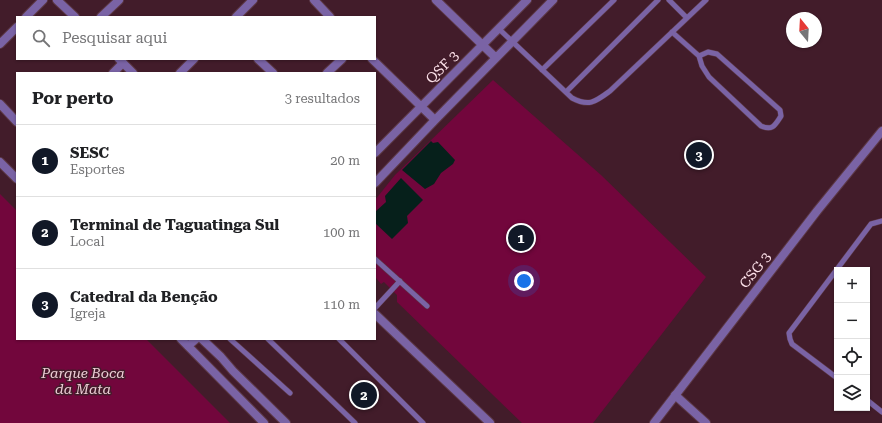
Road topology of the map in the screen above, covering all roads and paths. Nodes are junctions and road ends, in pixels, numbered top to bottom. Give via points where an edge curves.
1 (43, 0) edge
2 (57, 0) edge
3 (119, 0) edge
4 (253, 0) edge
5 (314, 0) edge
6 (436, 0) edge
7 (527, 0) edge
8 (553, 0) edge
9 (614, 0) edge
10 (658, 0) edge
11 (669, 0) edge
12 (706, 0) edge
13 (27, 16) edge
14 (74, 16) edge
15 (102, 16) edge
16 (237, 16) edge
17 (329, 16) edge
18 (687, 18) junction
19 (16, 27) edge
20 (499, 28) junction
21 (672, 32) junction
22 (512, 42) junction
23 (0, 44) edge
24 (483, 44) junction
25 (699, 56) junction
26 (496, 58) junction
27 (193, 60) edge
28 (259, 60) edge
29 (341, 60) edge
30 (373, 60) edge
31 (121, 61) edge
32 (542, 70) junction
33 (114, 72) edge
34 (132, 72) edge
35 (181, 72) edge
36 (272, 72) edge
37 (328, 72) edge
38 (566, 92) junction
39 (0, 104) edge
40 (421, 107) junction
41 (435, 120) junction
42 (16, 121) edge
43 (881, 131) edge
44 (376, 152) edge
45 (0, 162) edge
46 (377, 177) edge
47 (16, 178) edge
48 (882, 221) edge
49 (376, 260) edge
50 (400, 281) junction
51 (427, 306) dead end
52 (376, 307) edge
53 (376, 315) edge
54 (182, 340) edge
55 (195, 340) edge
56 (203, 340) edge
57 (231, 340) edge
58 (269, 340) edge
59 (340, 340) edge
60 (188, 346) junction
61 (834, 376) edge
62 (290, 393) dead end
63 (675, 395) junction
64 (870, 402) edge
65 (882, 412) edge
66 (264, 423) edge
67 (286, 423) edge
68 (355, 423) edge
69 (423, 423) edge
70 (490, 423) edge
71 (654, 423) edge
72 (706, 423) edge

1 - 13 street
2 - 14 street
3 - 15 street
4 - 16 street
5 - 17 street
6 - 24 street
7 - 20 street, QSF 3
8 - 22 street
9 - 32 lane
10 - 38 lane
11 - 18 lane
12 - 18 lane
18 - 21 lane
19 - 23 street
20 - 22 lane
20 - 24 street, QSF 3
21 - 25 lane
21 - 38 lane via 598,100 581,103
22 - 26 street
22 - 32 lane
24 - 26 street
24 - 40 street, QSF 3
25 - 25 lane via 709,77 761,126 768,129 774,127 781,116 780,110 716,54 708,52
26 - 41 street
27 - 35 street
28 - 36 street
29 - 37 street
30 - 40 street
31 - 33 street
31 - 34 street
32 - 38 lane
39 - 42 street
40 - 41 street
40 - 44 street, QSF 3
41 - 46 street
43 - 63 street, CSG 3
45 - 47 street
48 - 61 lane via 871,224 789,332 792,344
49 - 50 lane
50 - 51 lane
50 - 52 lane
53 - 70 street
54 - 60 street
55 - 60 street
56 - 67 street
57 - 62 lane
58 - 68 lane
59 - 69 lane
60 - 66 street
63 - 71 street, CSG 3
63 - 72 street
64 - 65 lane

